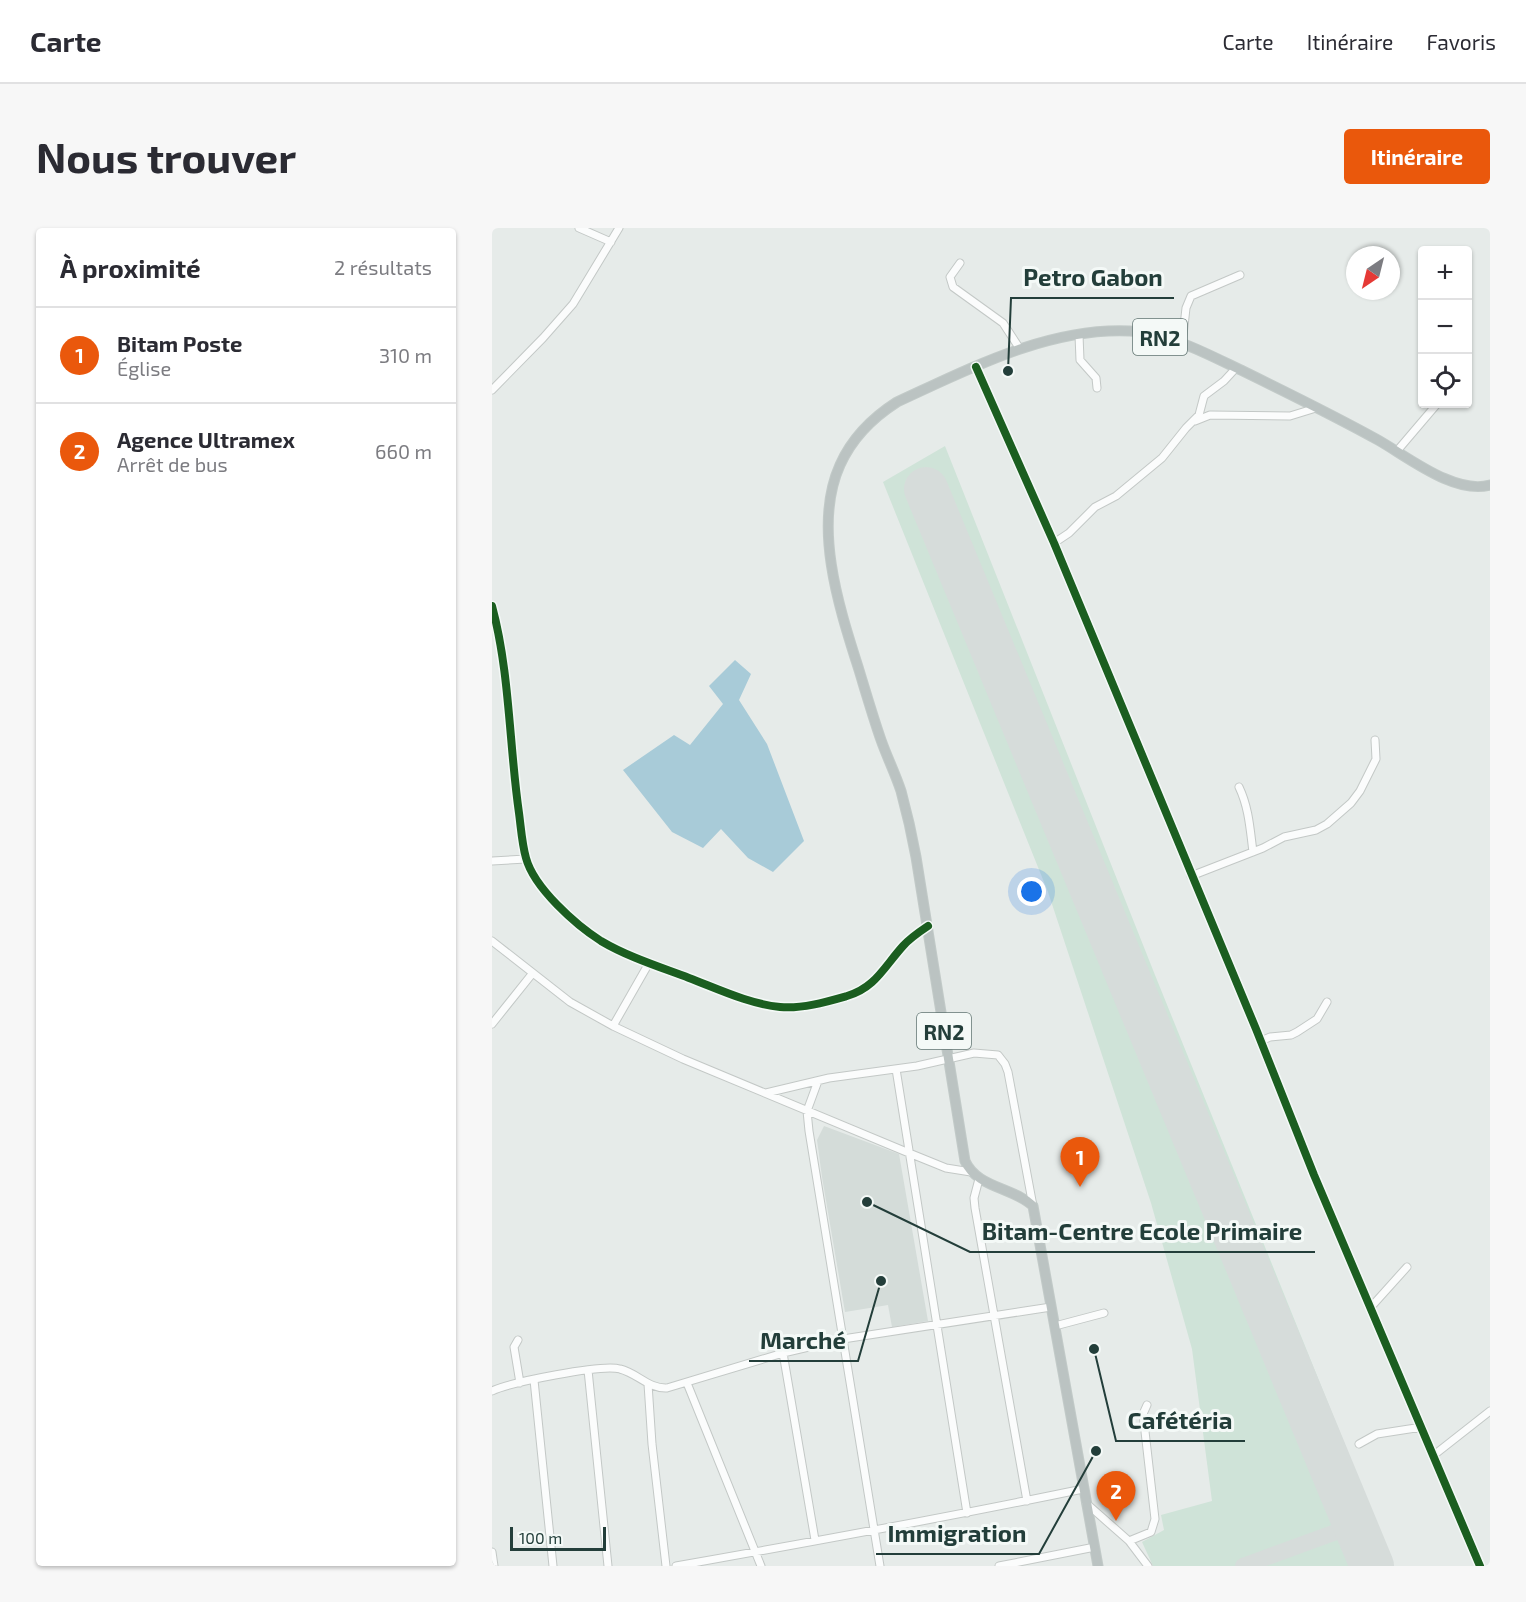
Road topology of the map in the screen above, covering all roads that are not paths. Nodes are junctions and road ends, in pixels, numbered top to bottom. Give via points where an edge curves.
1 (579, 228) edge
2 (619, 228) edge
3 (611, 242) junction
4 (960, 263) dead end
5 (1240, 274) dead end
6 (1079, 335) junction
7 (1182, 344) junction
8 (1020, 349) junction
9 (976, 367) junction
10 (1236, 368) junction
11 (1097, 388) dead end
12 (492, 390) edge
13 (1316, 408) junction
14 (1434, 408) edge
15 (1193, 422) junction
16 (1397, 451) junction
17 (1490, 485) edge
18 (1054, 543) junction
19 (492, 606) edge
20 (496, 643) edge
21 (1375, 740) dead end
22 (1239, 787) dead end
23 (1253, 852) junction
24 (526, 859) junction
25 (492, 861) edge
26 (1191, 876) junction
27 (928, 926) junction
28 (492, 941) edge
29 (649, 963) junction
30 (532, 974) junction
31 (1326, 1002) dead end
32 (492, 1024) edge
33 (613, 1026) junction
34 (1261, 1041) junction
35 (948, 1060) junction
36 (896, 1069) junction
37 (818, 1081) junction
38 (766, 1093) junction
39 (807, 1111) junction
40 (909, 1153) junction
41 (970, 1172) junction
42 (979, 1179) junction
43 (1033, 1206) junction
44 (1407, 1268) dead end
45 (1052, 1307) junction
46 (1371, 1307) junction
47 (1104, 1313) dead end
48 (995, 1315) junction
49 (936, 1326) junction
50 (1055, 1326) junction
51 (518, 1340) dead end
52 (843, 1340) junction
53 (783, 1353) junction
54 (588, 1370) junction
55 (534, 1380) junction
56 (520, 1383) junction
57 (687, 1383) junction
58 (648, 1384) junction
59 (492, 1391) edge
60 (1147, 1405) dead end
61 (1490, 1411) edge
62 (1422, 1427) junction
63 (1359, 1444) dead end
64 (1434, 1455) junction
65 (1083, 1489) junction
66 (1027, 1501) junction
67 (1086, 1503) junction
68 (967, 1513) junction
69 (874, 1531) junction
70 (815, 1540) junction
71 (1129, 1541) junction
72 (1095, 1547) junction
73 (492, 1552) edge
74 (757, 1552) junction
75 (713, 1563) edge
76 (494, 1566) edge
77 (553, 1566) edge
78 (608, 1566) edge
79 (666, 1566) edge
80 (676, 1566) edge
81 (761, 1566) edge
82 (880, 1566) edge
83 (999, 1566) edge
84 (1098, 1566) edge
85 (1148, 1566) edge
86 (1480, 1566) edge

1 - 3 street
2 - 3 street
3 - 12 street via 561,319
4 - 8 street via 950,277 953,287 1003,323
5 - 7 street via 1191,296
6 - 7 highway, RN2 via 1131,331
6 - 8 highway, RN2
6 - 11 street via 1080,360 1095,378
7 - 10 highway, RN2
8 - 9 highway, RN2
9 - 18 street
9 - 27 highway, RN2 via 879,413 839,466 830,499 830,548 836,591 881,741 903,799
10 - 13 highway, RN2
10 - 15 street via 1204,396
13 - 15 street via 1290,416 1210,415
13 - 16 highway, RN2
14 - 16 street
15 - 18 street via 1162,458
16 - 17 highway, RN2 via 1450,480
18 - 26 street
19 - 20 street
20 - 24 street
21 - 23 street via 1374,766 1360,791 1338,816 1321,828 1284,837
22 - 23 street via 1249,813
23 - 26 street
24 - 25 street
24 - 29 street via 539,882 573,919 602,941
26 - 34 street
27 - 29 street via 904,945 867,988 796,1008 752,1001
27 - 35 highway, RN2
28 - 30 street
29 - 33 street
30 - 32 street
30 - 33 street via 582,1010
31 - 34 street via 1317,1019 1297,1032
33 - 38 street
34 - 46 street
35 - 36 street
35 - 41 highway, RN2
35 - 43 street via 993,1053 1005,1064
36 - 37 street
36 - 40 street
37 - 38 street
37 - 39 street
38 - 39 street
39 - 40 street
39 - 52 street
40 - 41 street via 946,1168
40 - 49 street
41 - 42 highway
42 - 43 highway via 1018,1195
42 - 48 street via 975,1208
43 - 45 highway
44 - 46 street
45 - 48 street
45 - 50 highway
46 - 62 street
47 - 50 street
48 - 49 street
48 - 66 street
49 - 52 street
49 - 68 street
50 - 65 highway
51 - 56 street via 514,1347
52 - 53 street
52 - 69 street
53 - 57 street
53 - 70 street
54 - 55 street
54 - 58 street via 623,1369
54 - 78 street
55 - 56 street
55 - 77 street
56 - 59 street
57 - 58 street via 660,1388
57 - 74 street
58 - 79 street
60 - 71 street via 1143,1414 1155,1519 1151,1533
61 - 64 street
62 - 63 street via 1377,1434
62 - 64 street
64 - 86 street
65 - 66 street
65 - 67 highway
66 - 68 street
67 - 71 street
67 - 72 highway
68 - 69 street
69 - 70 street
69 - 82 street
70 - 74 street
71 - 85 street
72 - 83 street
72 - 84 highway
73 - 76 street
74 - 75 street
74 - 81 street
75 - 80 street

